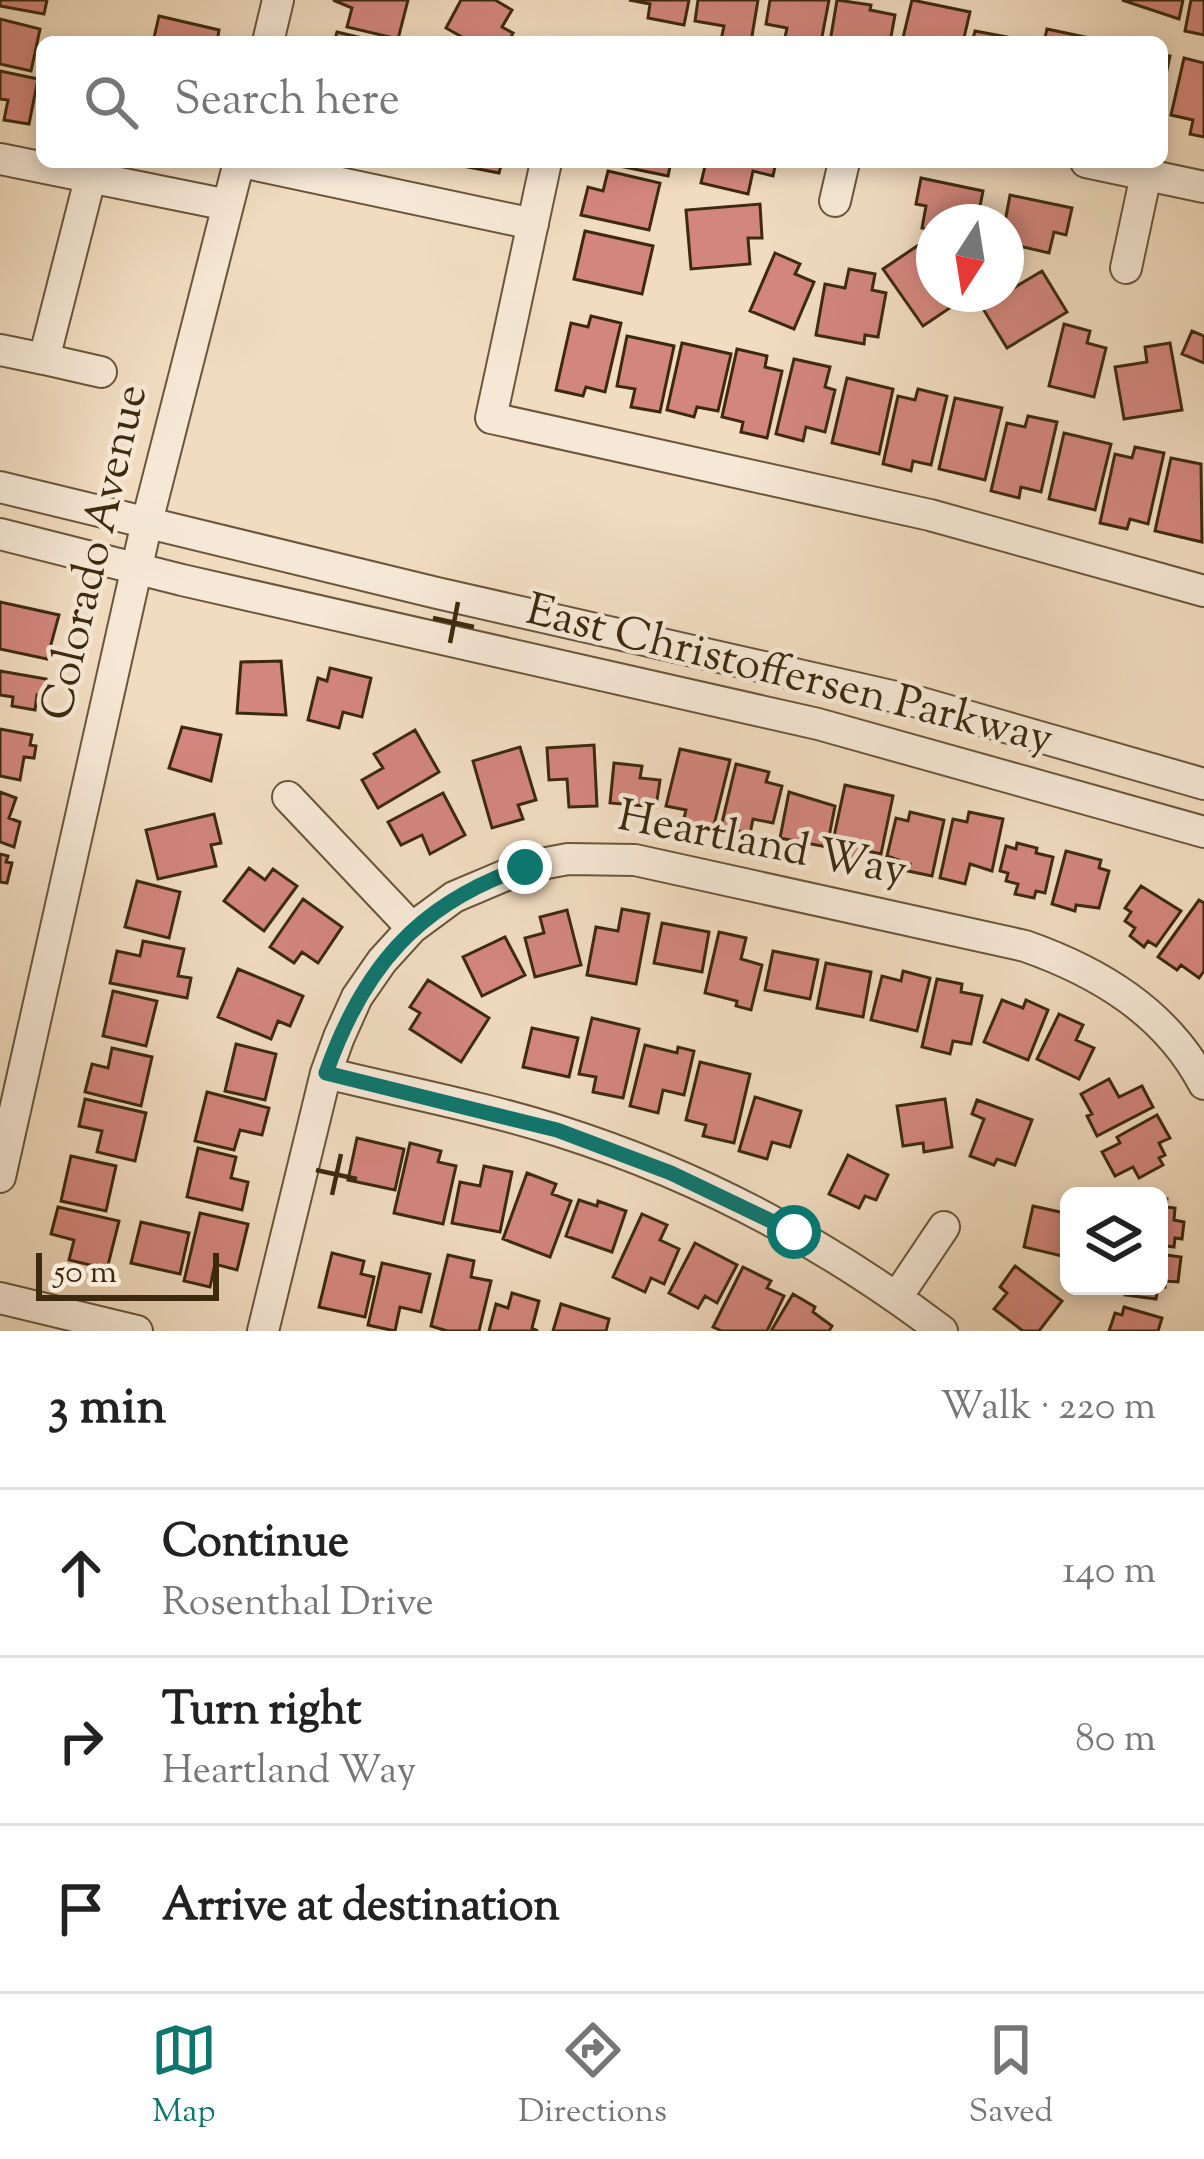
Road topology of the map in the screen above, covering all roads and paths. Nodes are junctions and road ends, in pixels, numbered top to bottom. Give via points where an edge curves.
1 (278, 0) edge
2 (269, 36) edge
3 (0, 158) edge
4 (36, 166) edge
5 (43, 168) edge
6 (238, 168) edge
7 (268, 168) edge
8 (546, 168) edge
9 (843, 168) edge
10 (1114, 168) edge
11 (1146, 175) junction
12 (90, 179) junction
13 (1204, 187) edge
14 (836, 201) dead end
15 (228, 206) junction
16 (533, 224) junction
17 (1126, 268) dead end
18 (0, 350) edge
19 (44, 359) junction
20 (101, 372) dead end
21 (0, 487) edge
22 (147, 522) junction
23 (0, 534) edge
24 (136, 567) junction
25 (1204, 591) edge
26 (1204, 784) edge
27 (288, 797) dead end
28 (1204, 832) edge
29 (412, 928) junction
30 (326, 1073) junction
31 (1204, 1084) edge
32 (0, 1177) edge
33 (944, 1227) dead end
34 (897, 1297) junction
35 (0, 1298) edge
36 (136, 1331) edge
37 (263, 1331) edge
38 (942, 1331) edge

1 - 2 street
3 - 4 street
5 - 12 street
6 - 15 street, Colorado Avenue
7 - 16 street
8 - 16 street
9 - 14 street
10 - 11 street
11 - 13 street
11 - 17 street
12 - 15 street
12 - 19 street
15 - 22 street, Colorado Avenue
16 - 25 street via 491,418 930,515
18 - 19 street
19 - 20 street
21 - 22 street, East Christoffersen Parkway
22 - 24 street, Colorado Avenue
22 - 26 street, East Christoffersen Parkway via 919,702
23 - 24 street, East Christoffersen Parkway
24 - 28 street, East Christoffersen Parkway via 838,729
24 - 32 street, Colorado Avenue
27 - 29 street
29 - 30 street, Heartland Way via 357,997
29 - 31 street, Heartland Way via 454,898 525,867 635,860 1071,962 1160,1024
30 - 34 street via 617,1151 735,1201
30 - 37 street, Heartland Way
33 - 34 street
34 - 38 street
35 - 36 street

